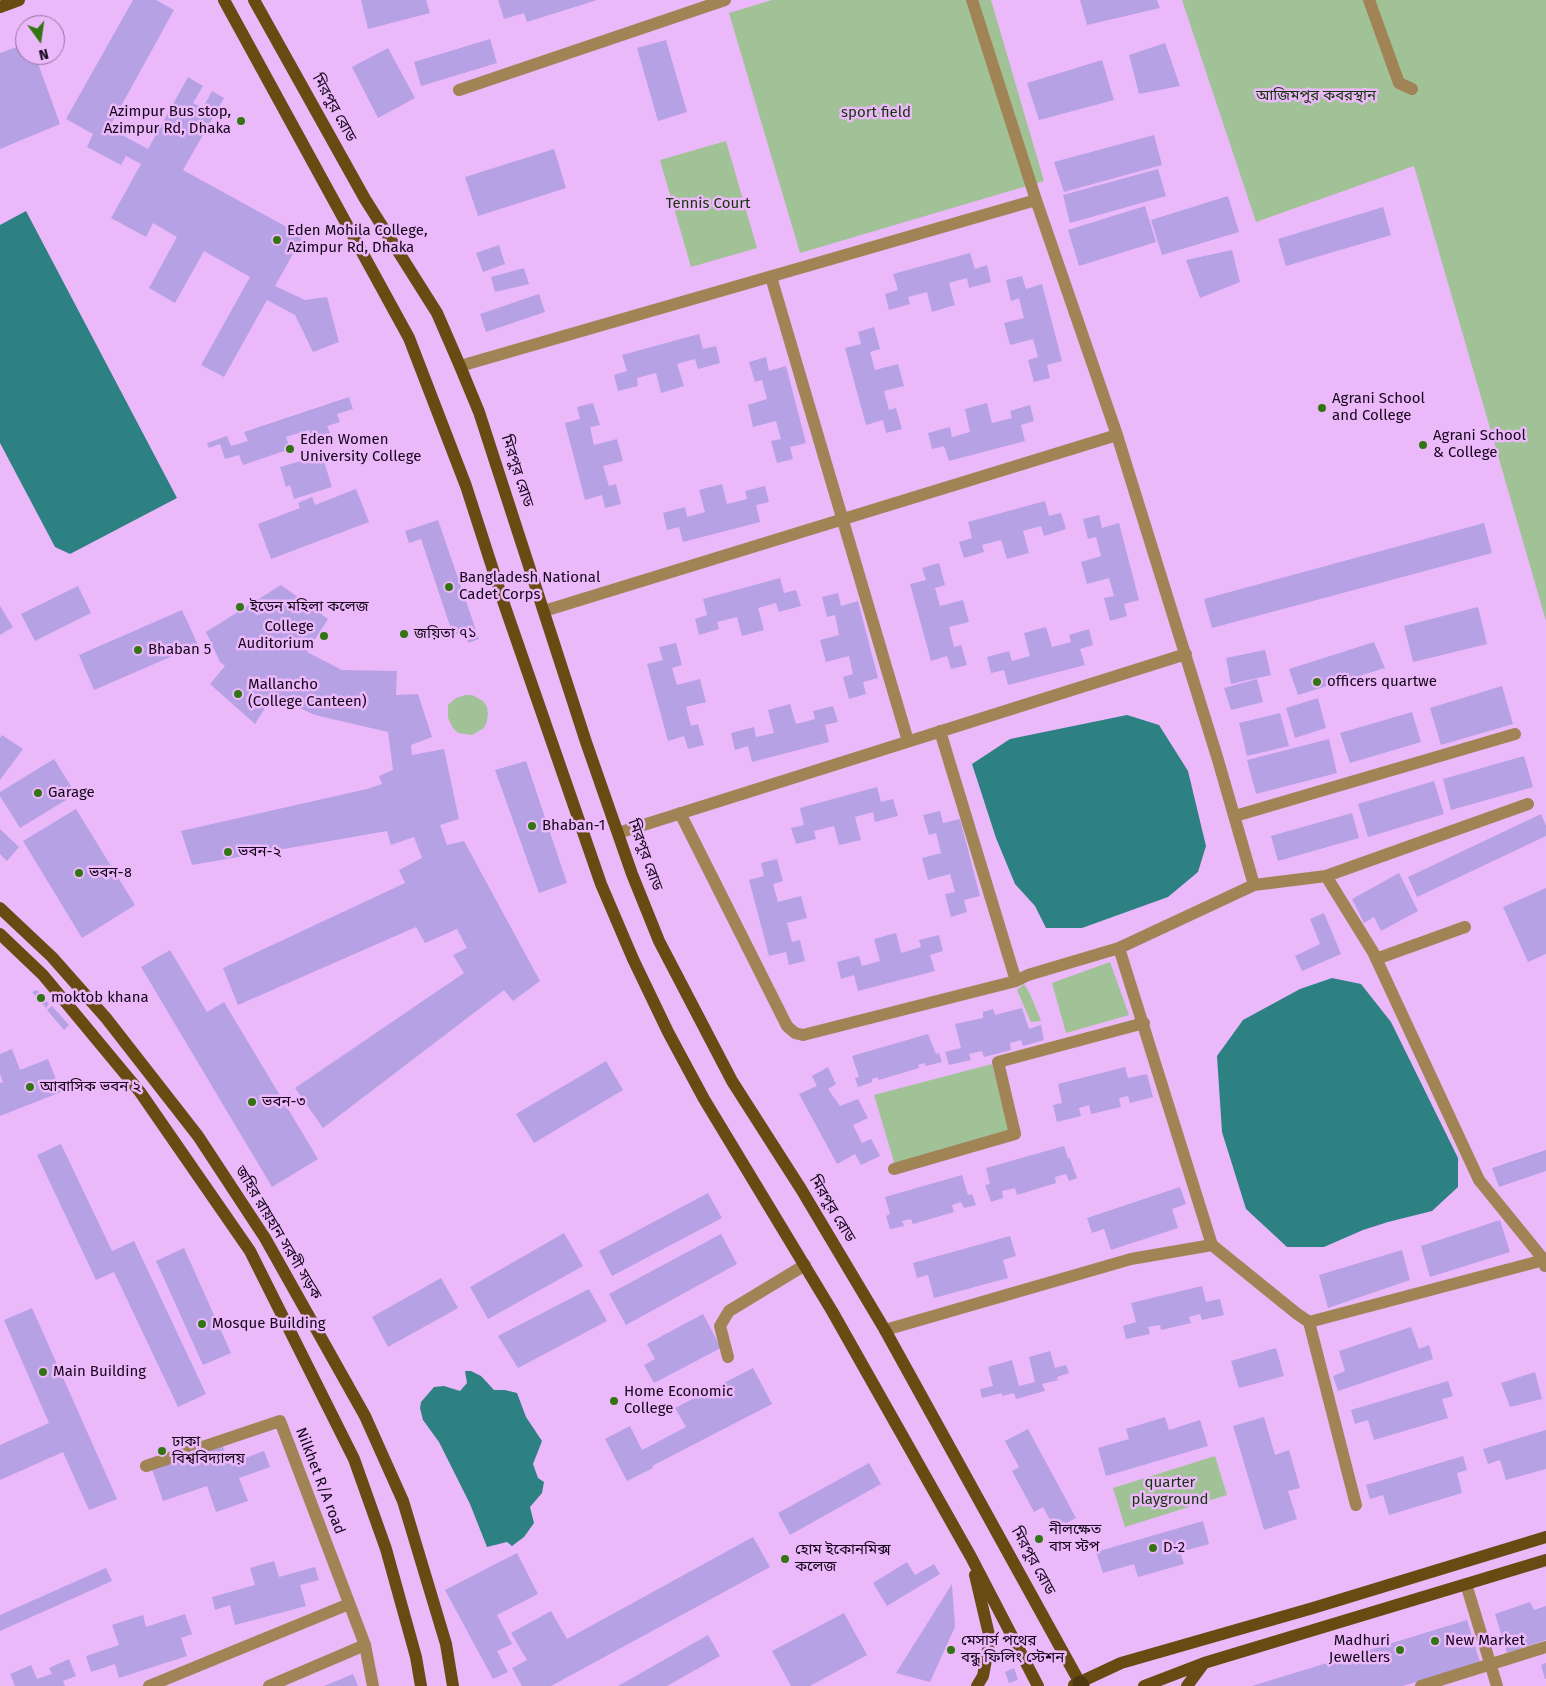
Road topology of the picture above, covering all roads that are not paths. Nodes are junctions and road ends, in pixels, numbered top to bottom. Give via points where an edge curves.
1 (19, 0) edge
2 (224, 0) edge
3 (254, 0) edge
4 (725, 0) edge
5 (972, 0) edge
6 (1369, 0) edge
7 (702, 3) edge
8 (0, 7) edge
9 (1412, 89) dead end
10 (459, 90) dead end
11 (1036, 200) junction
12 (771, 277) junction
13 (460, 366) junction
14 (1117, 435) junction
15 (843, 519) junction
16 (544, 611) junction
17 (1186, 654) junction
18 (940, 731) junction
19 (1515, 734) dead end
20 (908, 741) junction
21 (1528, 804) dead end
22 (680, 813) junction
23 (1235, 816) junction
24 (618, 833) junction
25 (1326, 876) junction
26 (1254, 885) junction
27 (0, 908) edge
28 (1465, 927) dead end
29 (0, 934) edge
30 (1119, 948) junction
31 (1376, 959) junction
32 (1016, 981) junction
33 (1144, 1023) junction
34 (894, 1170) dead end
35 (1212, 1245) junction
36 (1545, 1264) edge
37 (804, 1265) junction
38 (1309, 1322) junction
39 (885, 1330) junction
40 (728, 1357) dead end
41 (146, 1466) dead end
42 (1356, 1505) dead end
43 (1546, 1537) edge
44 (971, 1557) junction
45 (1546, 1560) edge
46 (1466, 1584) junction
47 (349, 1604) junction
48 (365, 1645) junction
49 (1546, 1647) edge
50 (1204, 1662) junction
51 (1491, 1665) junction
52 (1078, 1685) edge
53 (149, 1686) edge
54 (269, 1686) edge
55 (372, 1686) edge
56 (421, 1686) edge
57 (453, 1686) edge
58 (977, 1686) edge
59 (1038, 1686) edge
60 (1144, 1686) edge
61 (1188, 1686) edge
62 (1421, 1686) edge
63 (1497, 1686) edge

1 - 8 main road
2 - 37 main road via 408,338 466,486 598,876 633,959 704,1098
3 - 13 main road, মিরপুর রোড via 365,199 437,313
4 - 7 street
5 - 11 street
6 - 9 street via 1399,83
7 - 10 street
11 - 12 street
11 - 14 street
12 - 13 street
12 - 15 street
13 - 16 main road, মিরপুর রোড via 479,412
14 - 15 street
14 - 17 street
15 - 16 street
15 - 20 street
16 - 24 main road, মিরপুর রোড
17 - 18 street
17 - 23 street
18 - 20 street
18 - 32 street
19 - 23 street
20 - 22 street
21 - 25 street
22 - 24 street
22 - 32 street via 787,1026 795,1033 803,1035
23 - 26 street
24 - 39 main road, মিরপুর রোড via 659,941 732,1081
25 - 26 street
25 - 31 street
26 - 30 street
27 - 57 main road, জহির রায়হান সরণী সড়ক via 52,957 106,1018 198,1136 265,1238 365,1416 403,1501 446,1644
28 - 31 street
29 - 56 main road via 43,975 140,1092 250,1251 354,1459 386,1549
30 - 32 street
30 - 33 street
31 - 36 street via 1479,1180
33 - 34 street via 998,1062 1015,1134
33 - 35 street
35 - 38 street
35 - 39 street via 1132,1259
36 - 38 street
37 - 40 street via 729,1311 720,1326
37 - 44 main road
38 - 42 street
39 - 52 main road, মিরপুর রোড
41 - 47 street, Nilkhet R/A road via 280,1421
43 - 52 main road via 1121,1663
44 - 58 main road via 990,1639 983,1676
44 - 59 main road
45 - 46 main road
46 - 50 main road
46 - 51 street
47 - 48 street, Nilkhet R/A road
47 - 53 street
48 - 54 street
48 - 55 street, Nilkhet R/A road
49 - 51 street
50 - 60 main road
50 - 61 main road
51 - 62 street
51 - 63 street

